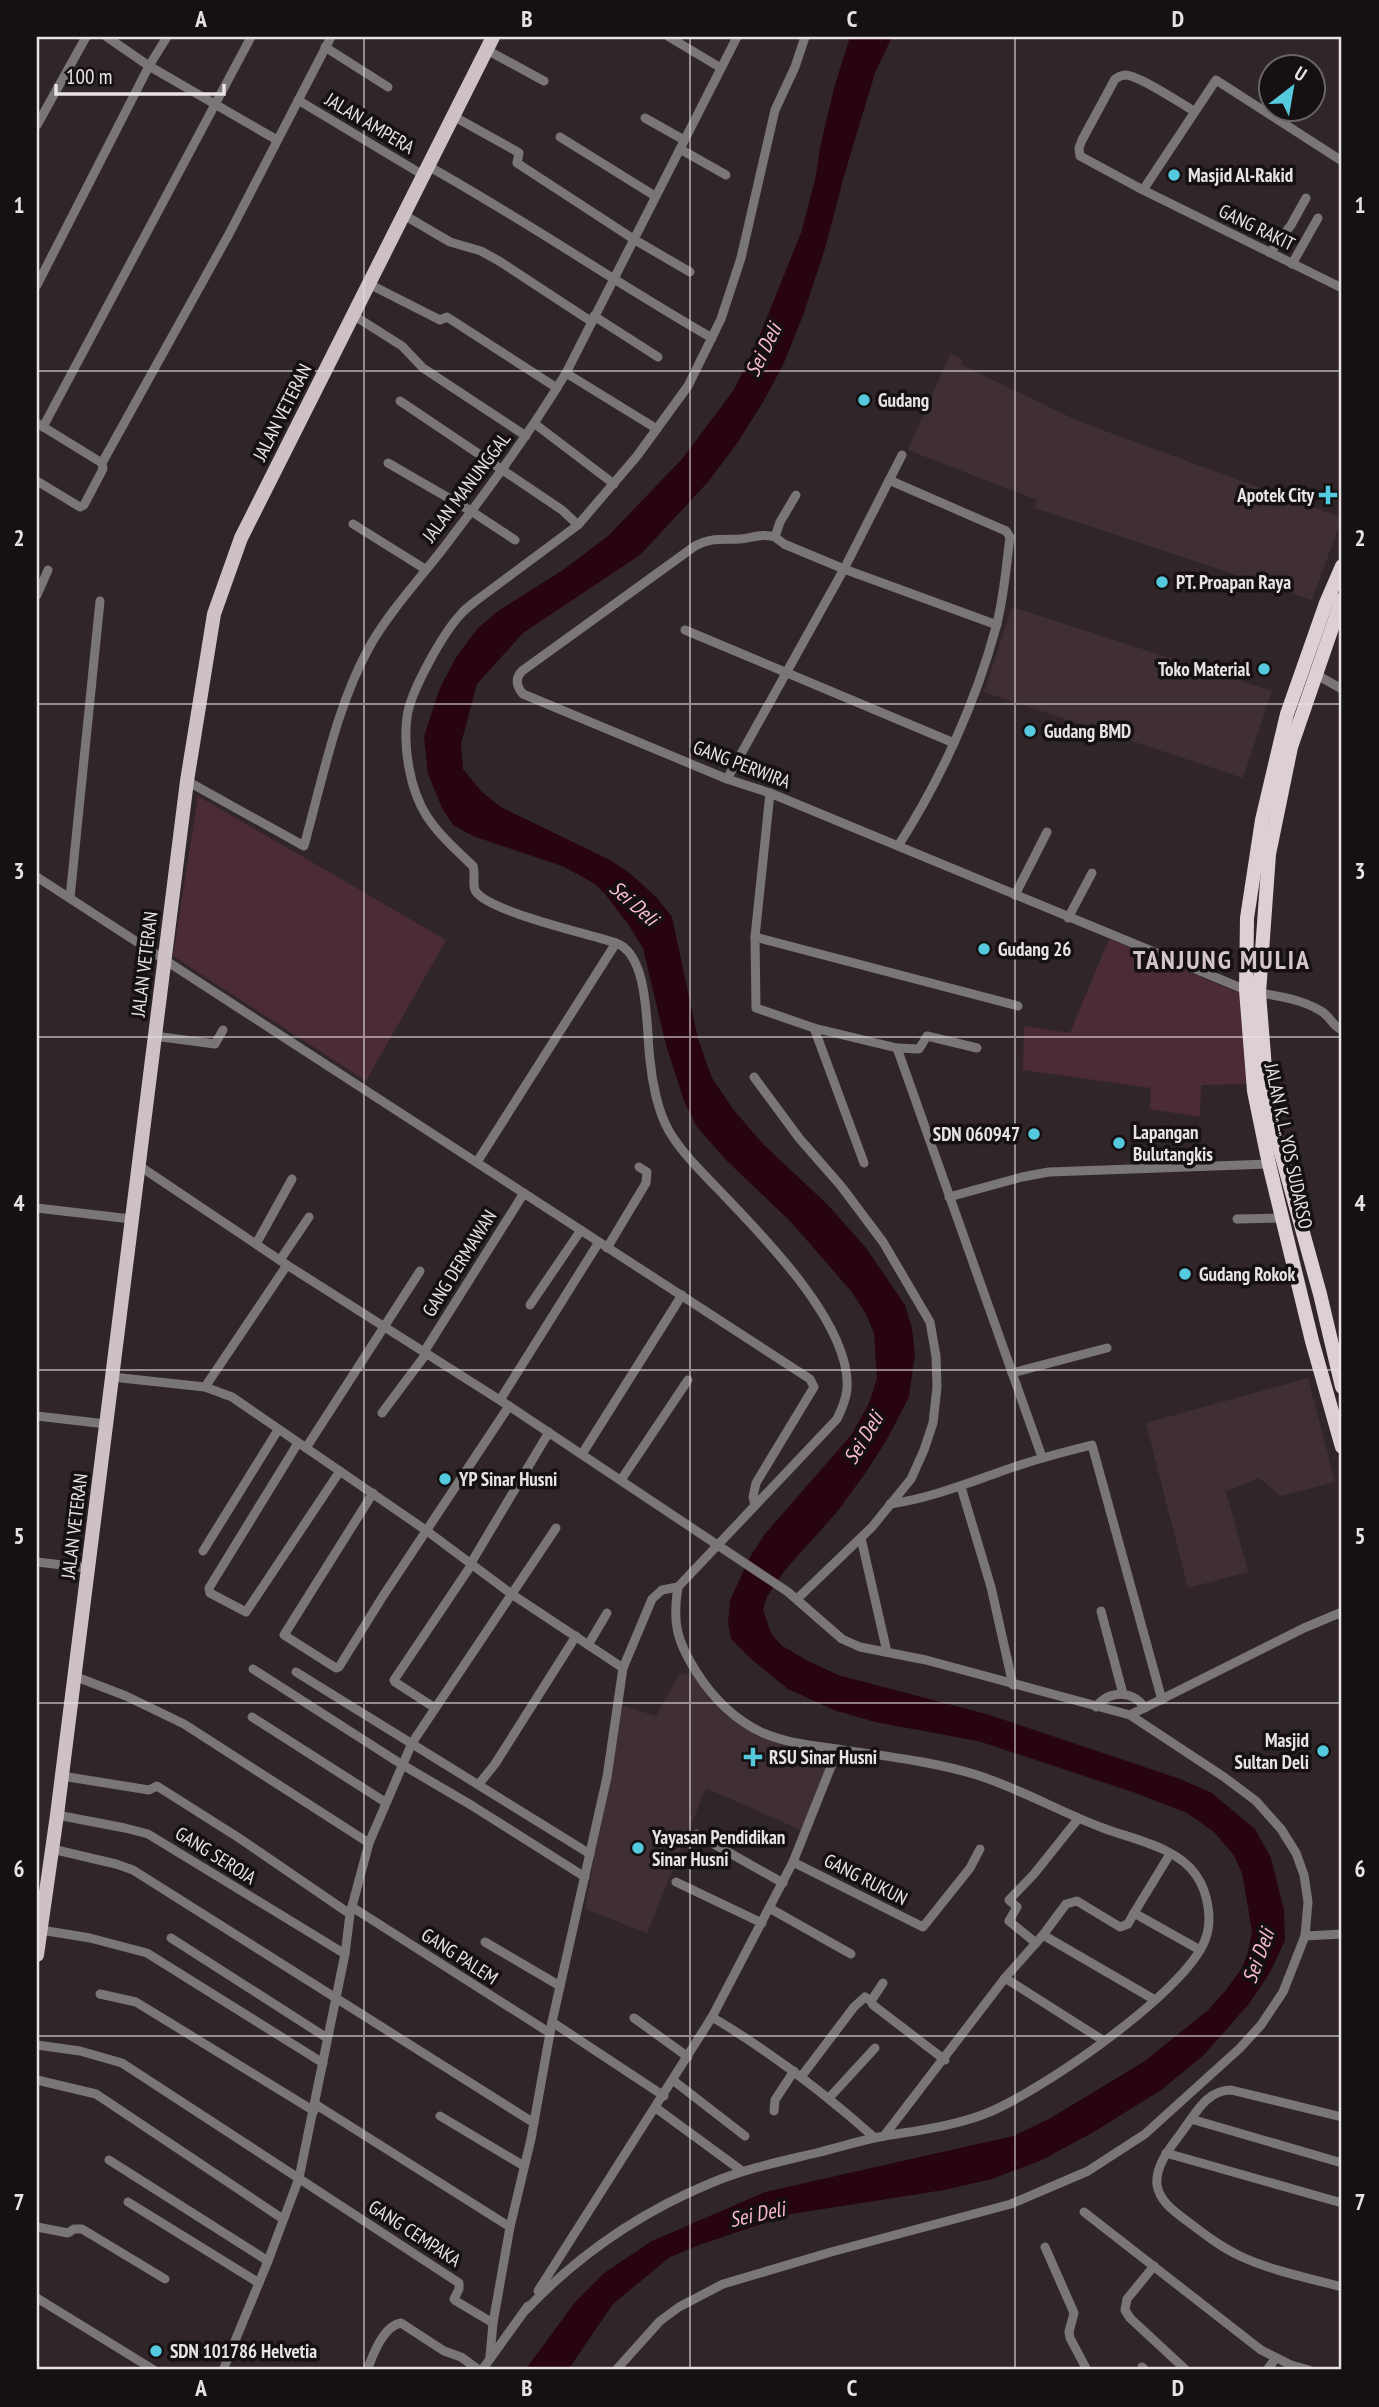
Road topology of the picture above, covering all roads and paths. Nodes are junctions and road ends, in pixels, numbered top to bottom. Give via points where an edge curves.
1 (86, 37) edge
2 (107, 37) edge
3 (167, 37) edge
4 (251, 37) edge
5 (331, 37) edge
6 (669, 37) edge
7 (737, 37) edge
8 (805, 37) edge
9 (490, 43) edge
10 (325, 47) junction
11 (149, 66) junction
12 (721, 68) junction
13 (544, 81) dead end
14 (388, 87) dead end
15 (298, 100) junction
16 (215, 107) junction
17 (1194, 111) junction
18 (453, 116) junction
19 (645, 118) dead end
20 (37, 125) edge
21 (560, 137) dead end
22 (277, 140) junction
23 (682, 145) junction
24 (1342, 161) edge
25 (425, 171) junction
26 (726, 175) dead end
27 (1143, 191) junction
28 (655, 196) junction
29 (1306, 198) dead end
30 (404, 215) junction
31 (1318, 218) dead end
32 (635, 240) junction
33 (1270, 253) junction
34 (1293, 264) junction
35 (690, 272) dead end
36 (614, 279) junction
37 (369, 284) junction
38 (37, 285) edge
39 (1342, 288) edge
40 (353, 315) junction
41 (593, 319) junction
42 (712, 338) junction
43 (658, 357) dead end
44 (566, 373) junction
45 (557, 388) junction
46 (400, 401) dead end
47 (535, 424) junction
48 (40, 425) edge
49 (657, 429) junction
50 (526, 436) junction
51 (902, 455) dead end
52 (102, 463) junction
53 (388, 463) dead end
54 (502, 470) junction
55 (889, 480) junction
56 (37, 481) edge
57 (614, 484) junction
58 (796, 495) dead end
59 (471, 511) junction
60 (353, 524) dead end
61 (578, 525) junction
62 (775, 537) junction
63 (515, 540) dead end
64 (1342, 566) edge
65 (425, 569) junction
66 (844, 569) junction
67 (48, 570) dead end
68 (37, 595) edge
69 (100, 601) dead end
70 (1336, 603) edge
71 (997, 625) junction
72 (685, 630) dead end
73 (787, 674) junction
74 (1315, 674) junction
75 (1342, 688) edge
76 (954, 743) junction
77 (727, 779) junction
78 (187, 781) junction
79 (770, 793) junction
80 (1047, 832) dead end
81 (898, 846) junction
82 (1091, 873) dead end
83 (37, 877) edge
84 (1015, 895) junction
85 (70, 898) junction
86 (1068, 918) junction
87 (755, 937) junction
88 (616, 943) junction
89 (164, 959) junction
90 (1253, 992) junction
91 (1018, 1006) dead end
92 (814, 1028) junction
93 (223, 1030) dead end
94 (1342, 1030) edge
95 (154, 1035) junction
96 (897, 1048) junction
97 (977, 1048) dead end
98 (754, 1077) dead end
99 (477, 1161) junction
100 (864, 1163) dead end
101 (1269, 1164) junction
102 (138, 1165) junction
103 (639, 1167) dead end
104 (292, 1179) dead end
105 (524, 1193) junction
106 (949, 1197) junction
107 (37, 1209) edge
108 (309, 1217) dead end
109 (1282, 1218) junction
110 (131, 1219) junction
111 (1237, 1220) dead end
112 (581, 1230) junction
113 (256, 1244) junction
114 (603, 1245) junction
115 (283, 1263) junction
116 (420, 1271) dead end
117 (682, 1295) junction
118 (530, 1305) dead end
119 (384, 1326) junction
120 (1107, 1348) dead end
121 (425, 1353) junction
122 (1012, 1373) junction
123 (112, 1377) junction
124 (688, 1380) dead end
125 (205, 1387) junction
126 (1342, 1387) edge
127 (500, 1400) junction
128 (509, 1406) junction
129 (382, 1413) dead end
130 (37, 1416) edge
131 (106, 1424) junction
132 (278, 1430) junction
133 (548, 1432) junction
134 (302, 1446) junction
135 (1342, 1447) edge
136 (582, 1454) junction
137 (1042, 1457) junction
138 (340, 1471) junction
139 (621, 1480) junction
140 (961, 1487) junction
141 (373, 1493) junction
142 (890, 1504) junction
143 (755, 1505) junction
144 (556, 1528) dead end
145 (427, 1531) junction
146 (861, 1538) junction
147 (716, 1545) junction
148 (203, 1551) dead end
149 (37, 1562) edge
150 (472, 1563) junction
151 (88, 1567) junction
152 (678, 1587) junction
153 (513, 1595) junction
154 (797, 1599) junction
155 (1101, 1611) dead end
156 (1342, 1612) edge
157 (607, 1613) dead end
158 (576, 1636) junction
159 (588, 1645) junction
160 (887, 1652) junction
161 (623, 1668) junction
162 (253, 1669) dead end
163 (296, 1672) dead end
164 (74, 1676) junction
165 (1013, 1685) junction
166 (1123, 1694) junction
167 (1162, 1700) junction
168 (1096, 1707) junction
169 (435, 1708) junction
170 (1145, 1708) junction
171 (1129, 1716) junction
172 (253, 1717) dead end
173 (412, 1743) junction
174 (838, 1749) junction
175 (401, 1764) junction
176 (62, 1776) junction
177 (479, 1784) junction
178 (385, 1802) junction
179 (57, 1815) junction
180 (1078, 1819) junction
181 (696, 1834) dead end
182 (369, 1843) junction
183 (52, 1849) junction
184 (979, 1849) dead end
185 (590, 1854) junction
186 (1170, 1854) junction
187 (793, 1862) junction
188 (585, 1877) junction
189 (676, 1882) dead end
190 (783, 1883) junction
191 (771, 1909) junction
192 (351, 1910) junction
193 (1134, 1913) junction
194 (762, 1923) junction
195 (41, 1930) junction
196 (1342, 1934) edge
197 (1043, 1935) junction
198 (1305, 1936) junction
199 (171, 1938) dead end
200 (485, 1942) dead end
201 (1036, 1944) junction
202 (1200, 1950) junction
203 (345, 1954) junction
204 (851, 1954) dead end
205 (37, 1955) edge
206 (1005, 1979) junction
207 (883, 1983) dead end
208 (560, 1986) junction
209 (100, 1994) dead end
210 (335, 1997) junction
211 (1155, 2000) junction
212 (872, 2001) junction
213 (712, 2017) junction
214 (634, 2018) dead end
215 (552, 2022) junction
216 (550, 2033) junction
217 (327, 2038) junction
218 (1104, 2041) junction
219 (37, 2045) edge
220 (875, 2048) dead end
221 (688, 2057) junction
222 (945, 2060) junction
223 (323, 2063) junction
224 (798, 2074) junction
225 (37, 2080) edge
226 (674, 2081) junction
227 (664, 2096) junction
228 (829, 2098) junction
229 (314, 2107) junction
230 (656, 2108) junction
231 (774, 2110) dead end
232 (440, 2116) dead end
233 (1342, 2117) edge
234 (1191, 2119) junction
235 (534, 2123) junction
236 (745, 2136) dead end
237 (879, 2137) junction
238 (1166, 2153) junction
239 (109, 2160) dead end
240 (1342, 2163) edge
241 (524, 2166) junction
242 (742, 2171) junction
243 (299, 2178) junction
244 (128, 2202) dead end
245 (1342, 2203) edge
246 (1084, 2211) dead end
247 (284, 2219) junction
248 (37, 2227) edge
249 (510, 2227) junction
250 (1045, 2247) dead end
251 (268, 2261) junction
252 (1154, 2266) junction
253 (165, 2279) dead end
254 (259, 2283) junction
255 (1342, 2287) edge
256 (37, 2298) edge
257 (526, 2310) junction
258 (493, 2323) junction
259 (490, 2357) junction
260 (1276, 2358) junction
261 (154, 2370) edge
262 (223, 2370) edge
263 (367, 2370) edge
264 (481, 2370) edge
265 (616, 2370) edge
266 (1087, 2370) edge
267 (1186, 2370) edge
268 (1266, 2370) edge
269 (1309, 2370) edge

1 - 20 street
2 - 11 street
3 - 11 street
4 - 16 street
5 - 10 street
6 - 12 street
7 - 12 street, JALAN MANUNGGAL
8 - 42 street via 775,110 741,258
9 - 13 street
9 - 18 main road, JALAN VETERAN
10 - 14 street
10 - 15 street
11 - 16 street
11 - 38 street
12 - 23 street, JALAN MANUNGGAL
15 - 22 street
15 - 25 street, JALAN AMPERA
16 - 22 street
16 - 48 street
17 - 24 street via 1216,80
17 - 27 street
17 - 27 street, GANG RAKIT via 1129,76 1115,79 1079,153
18 - 25 main road, JALAN VETERAN
18 - 32 street via 519,153 517,163
19 - 23 street
21 - 28 street
22 - 52 street
23 - 26 street
23 - 28 street, JALAN MANUNGGAL
25 - 30 main road, JALAN VETERAN
25 - 36 street, JALAN AMPERA via 501,206
27 - 33 street, GANG RAKIT
28 - 32 street, JALAN MANUNGGAL
29 - 33 street
30 - 37 main road, JALAN VETERAN
30 - 41 street via 450,242 481,251
31 - 34 street
32 - 35 street
32 - 36 street, JALAN MANUNGGAL
33 - 34 street, GANG RAKIT
34 - 39 street, GANG RAKIT
36 - 41 street, JALAN MANUNGGAL
36 - 42 street, JALAN AMPERA
37 - 40 main road, JALAN VETERAN
37 - 45 street via 440,320 447,317
40 - 50 street
40 - 78 main road, JALAN VETERAN via 228,572 214,614
41 - 43 street
41 - 44 street, JALAN MANUNGGAL
42 - 49 street via 688,386
44 - 45 street, JALAN MANUNGGAL
44 - 49 street
45 - 47 street, JALAN MANUNGGAL
46 - 54 street
47 - 50 street, JALAN MANUNGGAL
47 - 57 street
48 - 52 street
49 - 57 street
50 - 54 street, JALAN MANUNGGAL
51 - 55 street
52 - 56 street via 82,508
53 - 59 street
54 - 59 street, JALAN MANUNGGAL
54 - 61 street
55 - 66 street
55 - 71 street via 1009,532
57 - 61 street
58 - 62 street
59 - 63 street
59 - 65 street, JALAN MANUNGGAL
60 - 65 street
61 - 88 street via 461,613 411,703 406,738 415,792 425,814 473,866 477,893 525,916
62 - 66 street
62 - 77 street, GANG PERWIRA via 760,534 701,542 522,671 517,681 523,694
64 - 70 highway, JALAN K. L. YOS SUDARSO
65 - 78 street, JALAN MANUNGGAL via 372,644 354,680 338,720 304,845
66 - 71 street
66 - 73 street
67 - 68 street
69 - 85 street
70 - 74 highway, JALAN K. L. YOS SUDARSO
70 - 90 highway, JALAN K. L. YOS SUDARSO via 1287,714 1262,820 1247,918
71 - 76 street
72 - 73 street
73 - 76 street
73 - 77 street
74 - 75 street
74 - 90 highway, JALAN K. L. YOS SUDARSO via 1291,747 1269,854
76 - 81 street
77 - 79 street, GANG PERWIRA
78 - 89 main road, JALAN VETERAN
79 - 81 street, GANG PERWIRA
79 - 87 street
80 - 84 street
81 - 84 street, GANG PERWIRA
82 - 86 street
83 - 85 street
84 - 86 street, GANG PERWIRA
85 - 89 street
86 - 90 street, GANG PERWIRA
87 - 91 street
87 - 92 street via 757,1008
88 - 99 street
88 - 143 street via 629,951 644,988 650,1060 668,1130 822,1309 846,1369 847,1389 837,1419
89 - 95 main road, JALAN VETERAN
89 - 99 street
90 - 94 street, GANG PERWIRA via 1295,1000 1323,1012
90 - 101 highway, JALAN K. L. YOS SUDARSO via 1254,1091
90 - 126 highway, JALAN K. L. YOS SUDARSO via 1268,1106
92 - 96 street
92 - 100 street
93 - 95 street via 215,1044
95 - 102 main road, JALAN VETERAN
96 - 97 street via 919,1049 928,1036
96 - 106 street
98 - 142 street via 883,1242 930,1322 937,1387 933,1423 911,1479
99 - 105 street
101 - 106 street via 1049,1172
101 - 109 highway, JALAN K. L. YOS SUDARSO
102 - 110 main road, JALAN VETERAN
102 - 113 street
103 - 114 street via 647,1172 646,1183
104 - 113 street
105 - 112 street
105 - 121 street, GANG DERMAWAN
106 - 122 street
107 - 110 street
108 - 115 street
109 - 111 street
109 - 135 highway, JALAN K. L. YOS SUDARSO
110 - 123 main road, JALAN VETERAN
112 - 114 street
112 - 118 street
113 - 115 street
114 - 117 street
114 - 127 street
115 - 119 street
115 - 125 street
116 - 119 street
117 - 136 street
117 - 143 street via 814,1384 756,1483
119 - 121 street
119 - 134 street
120 - 122 street
121 - 127 street
121 - 129 street, GANG DERMAWAN
122 - 137 street
123 - 125 street
123 - 131 main road, JALAN VETERAN
124 - 139 street
125 - 132 street via 232,1397
127 - 128 street
128 - 133 street
128 - 145 street
130 - 131 street
131 - 151 main road, JALAN VETERAN
132 - 134 street
132 - 148 street
133 - 136 street
133 - 150 street
134 - 138 street
134 - 138 street via 209,1588 211,1593 246,1612
136 - 139 street
137 - 140 street
137 - 167 street via 1093,1445
138 - 141 street
139 - 147 street
140 - 142 street
140 - 165 street via 991,1587
141 - 145 street
141 - 145 street via 285,1637 339,1667
142 - 146 street
143 - 147 street
144 - 153 street
145 - 150 street
146 - 154 street
146 - 160 street
147 - 152 street
147 - 154 street
149 - 151 street
150 - 153 street
150 - 169 street via 394,1680
151 - 164 main road, JALAN VETERAN
152 - 161 street via 662,1590 652,1600
152 - 174 street via 675,1619 679,1640 702,1681 726,1709 764,1733
153 - 158 street
153 - 169 street
154 - 160 street via 842,1639
155 - 166 street
156 - 167 street
157 - 159 street
158 - 159 street
158 - 177 street
159 - 161 street
160 - 165 street
161 - 185 street
162 - 175 street
163 - 173 street
164 - 176 main road, JALAN VETERAN
164 - 182 street via 184,1724
165 - 168 street
166 - 168 street via 1109,1696
166 - 170 street
167 - 170 street
168 - 171 street
169 - 173 street
170 - 171 street
171 - 198 street via 1224,1777 1282,1829 1304,1875 1308,1902
172 - 178 street
173 - 175 street
173 - 177 street
174 - 180 street via 978,1775
174 - 187 street
175 - 178 street
175 - 188 street
176 - 179 main road, JALAN VETERAN
176 - 192 street, GANG PALEM via 149,1790 157,1786
177 - 185 street
178 - 182 street
179 - 183 main road, JALAN VETERAN
179 - 203 street, GANG SEROJA via 148,1834
180 - 186 street
180 - 201 street via 1009,1900 1017,1907 1009,1921
181 - 190 street
182 - 192 street
183 - 195 main road, JALAN VETERAN
183 - 210 street via 133,1870
184 - 187 street, GANG RUKUN via 973,1864 923,1927
185 - 188 street
186 - 193 street
186 - 202 street via 1195,1873 1205,1893 1209,1914
187 - 190 street
188 - 208 street
189 - 194 street
190 - 191 street
191 - 194 street
191 - 204 street
192 - 203 street
192 - 216 street, GANG PALEM
193 - 197 street via 1128,1924 1120,1927 1077,1901 1069,1902
193 - 202 street
194 - 213 street
195 - 205 main road, JALAN VETERAN
195 - 223 street via 147,1953
196 - 198 street
197 - 201 street
197 - 211 street
198 - 265 street via 1283,1992 1253,2034 1160,2122 1088,2171 1011,2204 723,2284 660,2321
199 - 217 street
200 - 208 street
201 - 206 street
202 - 211 street
203 - 210 street
206 - 218 street
206 - 222 street
207 - 212 street
208 - 215 street
209 - 229 street via 136,2002
210 - 217 street
210 - 235 street
211 - 218 street
212 - 222 street
212 - 224 street via 865,1997 854,2007
213 - 221 street
213 - 224 street
214 - 221 street
215 - 216 street
215 - 227 street
216 - 235 street
217 - 223 street
218 - 237 street via 1042,2086 982,2115
219 - 243 street via 117,2061
220 - 228 street
221 - 226 street
222 - 237 street
223 - 229 street
224 - 228 street
224 - 231 street via 775,2100
225 - 247 street via 96,2094
226 - 227 street
226 - 236 street
227 - 230 street
228 - 237 street
229 - 243 street
229 - 249 street
230 - 242 street
230 - 257 street
232 - 241 street
233 - 234 street via 1224,2090 1209,2097
234 - 238 street
234 - 240 street
235 - 241 street
237 - 242 street
238 - 245 street
238 - 255 street via 1157,2185 1171,2209 1240,2256
239 - 251 street
241 - 249 street
242 - 257 street via 668,2202 620,2230 547,2287
243 - 247 street
243 - 258 street, GANG CEMPAKA via 458,2283 456,2301
244 - 254 street
246 - 252 street
247 - 251 street
248 - 253 street via 68,2233 82,2229
249 - 258 street
250 - 266 street via 1074,2313 1070,2338
251 - 254 street
252 - 260 street
252 - 267 street via 1128,2299 1125,2311
254 - 262 street
256 - 261 street
257 - 259 street
258 - 259 street
259 - 264 street
260 - 268 street
260 - 269 street
263 - 264 street via 389,2329 401,2323

